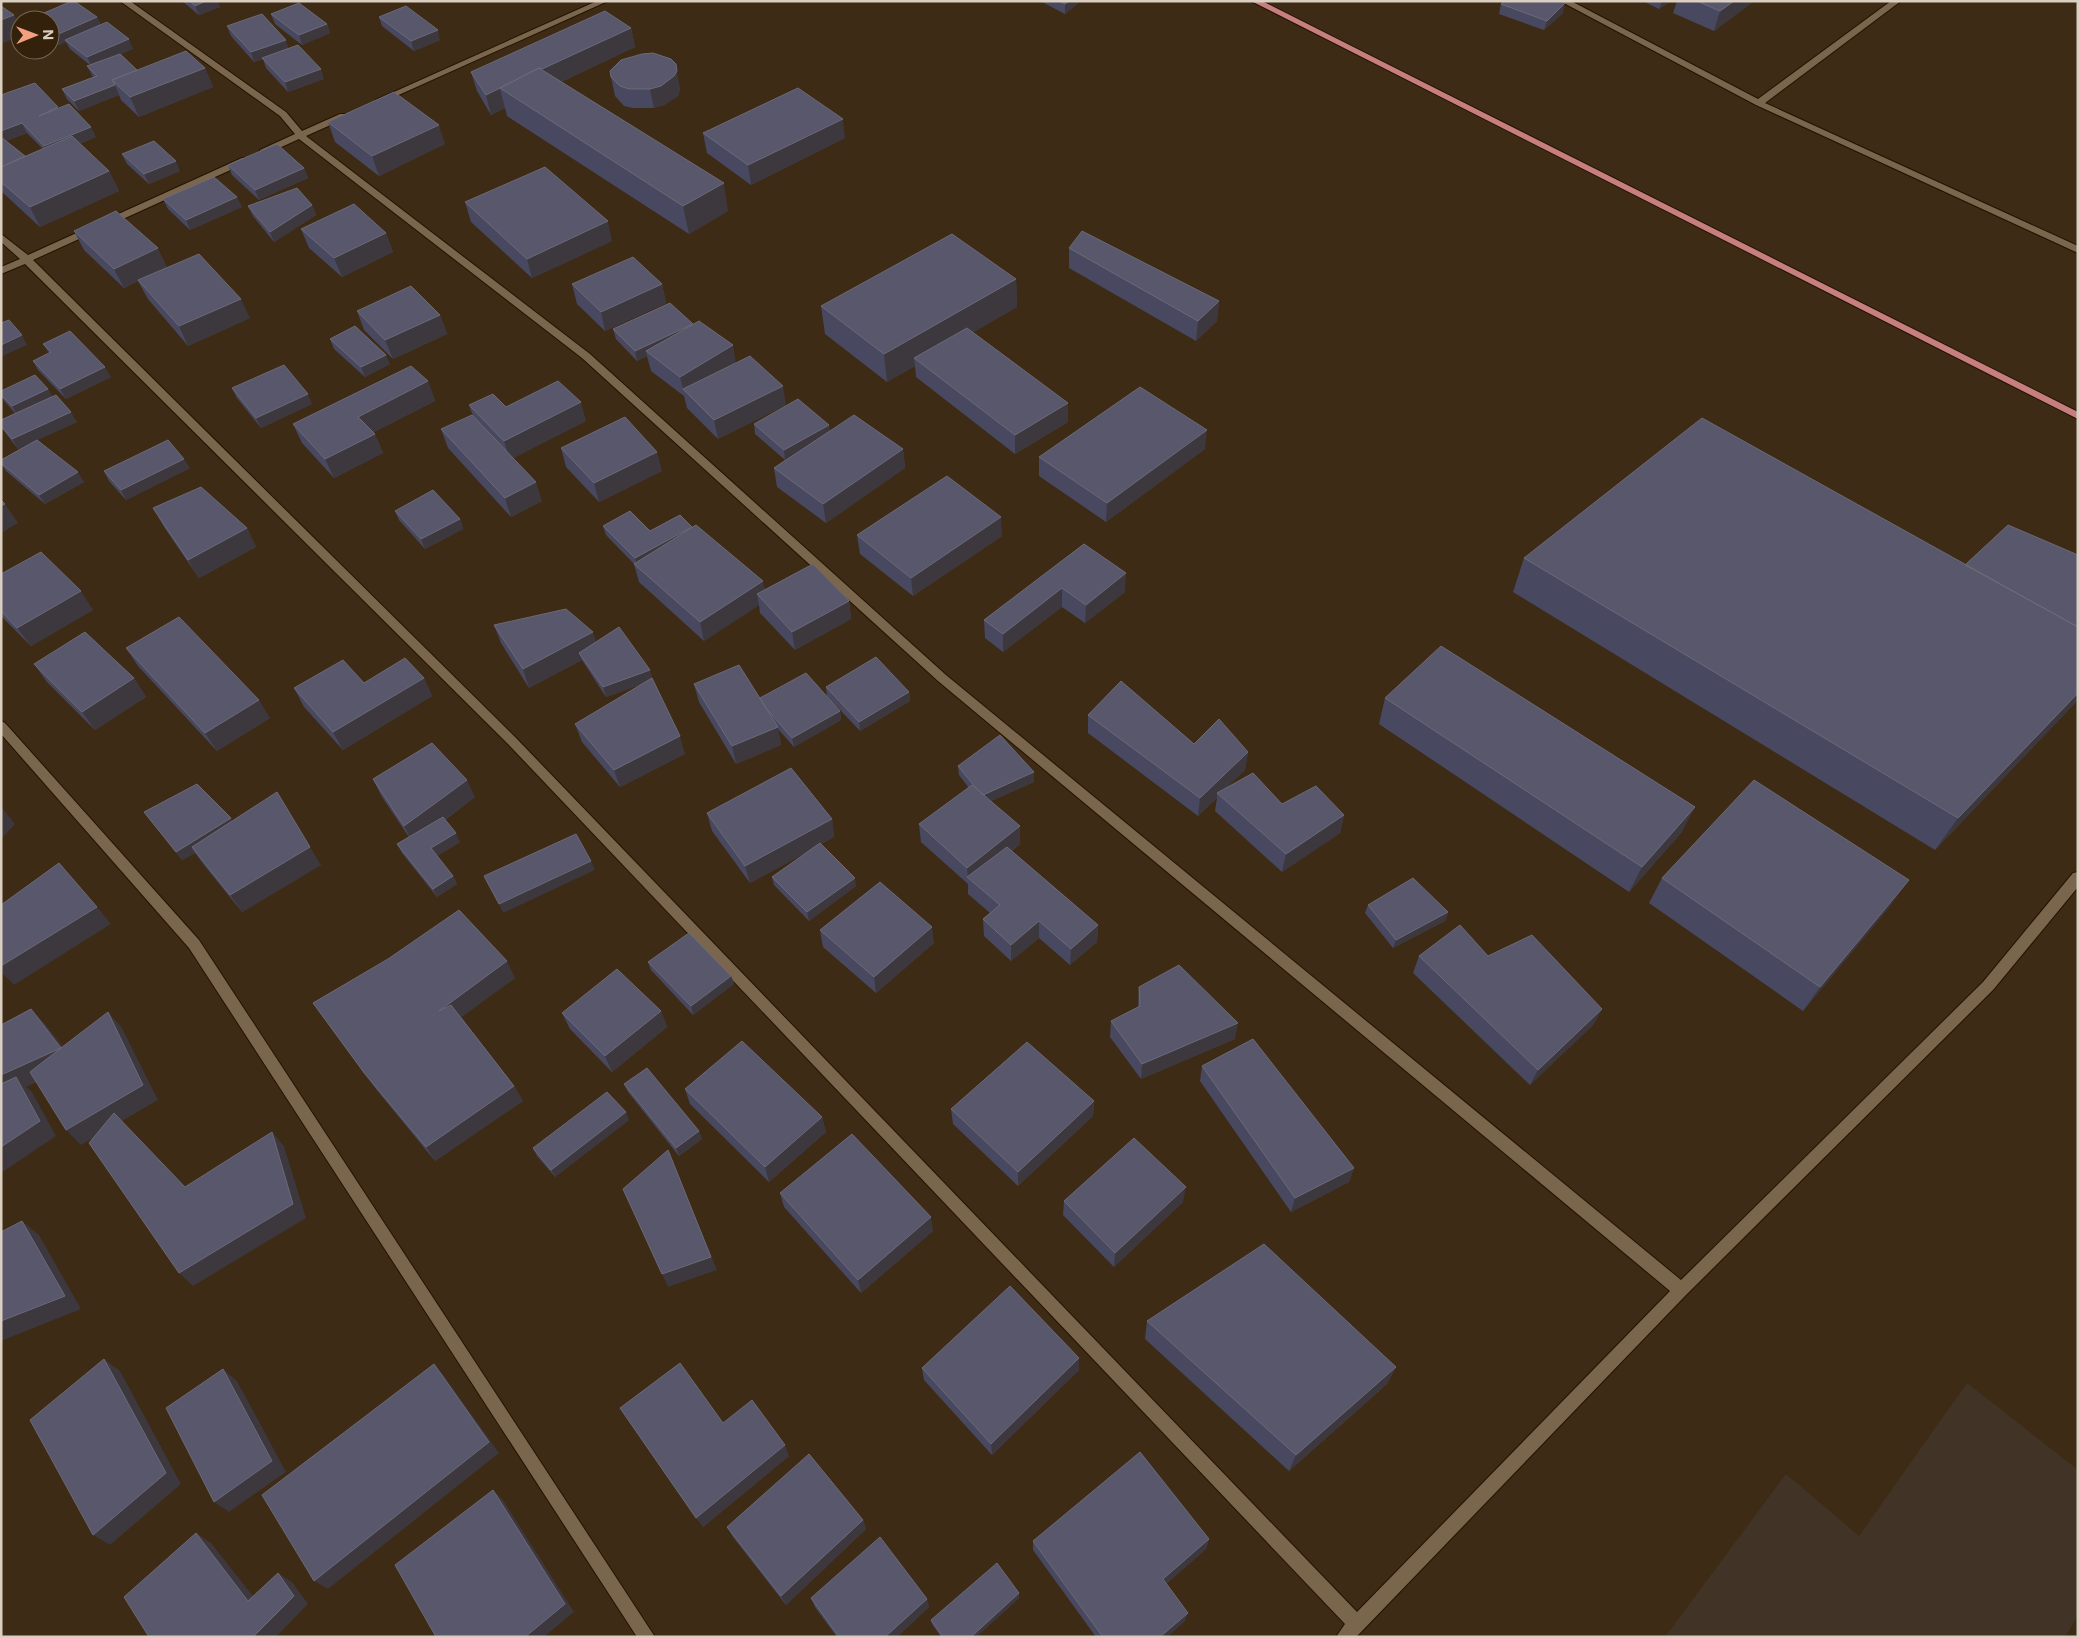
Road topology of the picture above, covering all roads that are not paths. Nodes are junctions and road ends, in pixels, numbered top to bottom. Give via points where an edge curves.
1 (124, 1) edge
2 (604, 1) edge
3 (1255, 1) edge
4 (1564, 1) edge
5 (1897, 1) edge
6 (1759, 103) junction
7 (372, 104) edge
8 (354, 112) edge
9 (300, 135) junction
10 (1, 236) edge
11 (2078, 250) edge
12 (26, 259) junction
13 (1, 271) edge
14 (2077, 414) edge
15 (1, 726) edge
16 (2078, 877) edge
17 (1681, 1290) junction
18 (1357, 1624) junction
19 (647, 1637) edge
20 (1344, 1637) edge

1 - 9 street via 283,114
2 - 7 street
3 - 14 main road
4 - 6 street
5 - 6 street
6 - 11 street
8 - 9 street
9 - 12 street
9 - 17 street via 586,356 942,678
10 - 12 street
12 - 13 street
12 - 18 street via 512,742
15 - 19 street via 194,944
16 - 17 street via 1988,986
17 - 18 street
18 - 20 street

